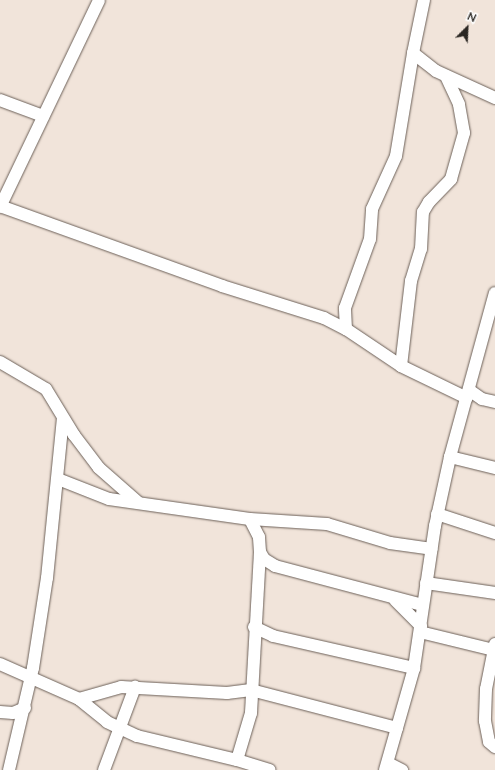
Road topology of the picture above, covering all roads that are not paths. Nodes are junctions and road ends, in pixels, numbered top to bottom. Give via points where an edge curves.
1 (98, 0) edge
2 (422, 0) edge
3 (413, 53) junction
4 (446, 76) junction
5 (495, 98) edge
6 (0, 100) edge
7 (43, 116) junction
8 (0, 206) edge
9 (495, 293) edge
10 (492, 320) edge
11 (346, 329) junction
12 (0, 362) edge
13 (401, 366) junction
14 (468, 394) junction
15 (495, 402) edge
16 (63, 419) junction
17 (450, 457) junction
18 (495, 468) edge
19 (63, 482) junction
20 (139, 503) junction
21 (437, 514) junction
22 (250, 519) junction
23 (495, 533) edge
24 (432, 549) junction
25 (260, 552) junction
26 (426, 583) junction
27 (495, 593) edge
28 (394, 600) junction
29 (423, 605) junction
30 (254, 627) junction
31 (421, 629) junction
32 (273, 636) junction
33 (254, 645) junction
34 (494, 647) edge
35 (0, 664) edge
36 (414, 668) junction
37 (29, 673) junction
38 (135, 687) junction
39 (251, 690) junction
40 (79, 699) junction
41 (25, 708) junction
42 (0, 712) edge
43 (397, 728) junction
44 (120, 729) junction
45 (495, 747) edge
46 (237, 760) junction
47 (386, 767) edge
48 (9, 770) edge
49 (104, 770) edge
50 (270, 770) edge
51 (402, 770) edge

1 - 7 street
2 - 3 street
3 - 4 street
3 - 11 street via 396,156 372,208 370,239 345,308
4 - 5 street
4 - 13 street via 459,104 464,133 451,179 423,212 421,249 411,282
6 - 7 street
7 - 8 street
8 - 11 street via 222,286 324,318
9 - 10 street
10 - 14 street
11 - 13 street
12 - 16 street via 46,389
13 - 14 street
14 - 15 street
14 - 17 street
16 - 19 street
16 - 20 street via 99,468
17 - 18 street
17 - 21 street
19 - 20 street via 109,499
19 - 37 street via 57,493
20 - 22 street
21 - 23 street
21 - 24 street
22 - 24 street via 327,524 390,543
22 - 25 street via 259,537
24 - 26 street
25 - 28 street via 264,559 276,566 329,579
25 - 30 street
26 - 27 street
26 - 29 street
28 - 29 street
28 - 31 street
29 - 31 street
30 - 32 street
30 - 33 street
31 - 34 street
31 - 36 street
32 - 33 street
32 - 36 street
33 - 39 street
34 - 45 street via 486,689 485,721 489,742
35 - 37 street
36 - 43 street
37 - 40 street
37 - 41 street
38 - 39 street via 227,693
38 - 40 street via 121,687
38 - 44 street
39 - 43 street
39 - 46 street via 249,723
40 - 44 street via 107,722
41 - 42 street via 13,713
41 - 48 street
43 - 47 street
44 - 46 street via 154,742
44 - 49 street
46 - 50 street
47 - 51 street

